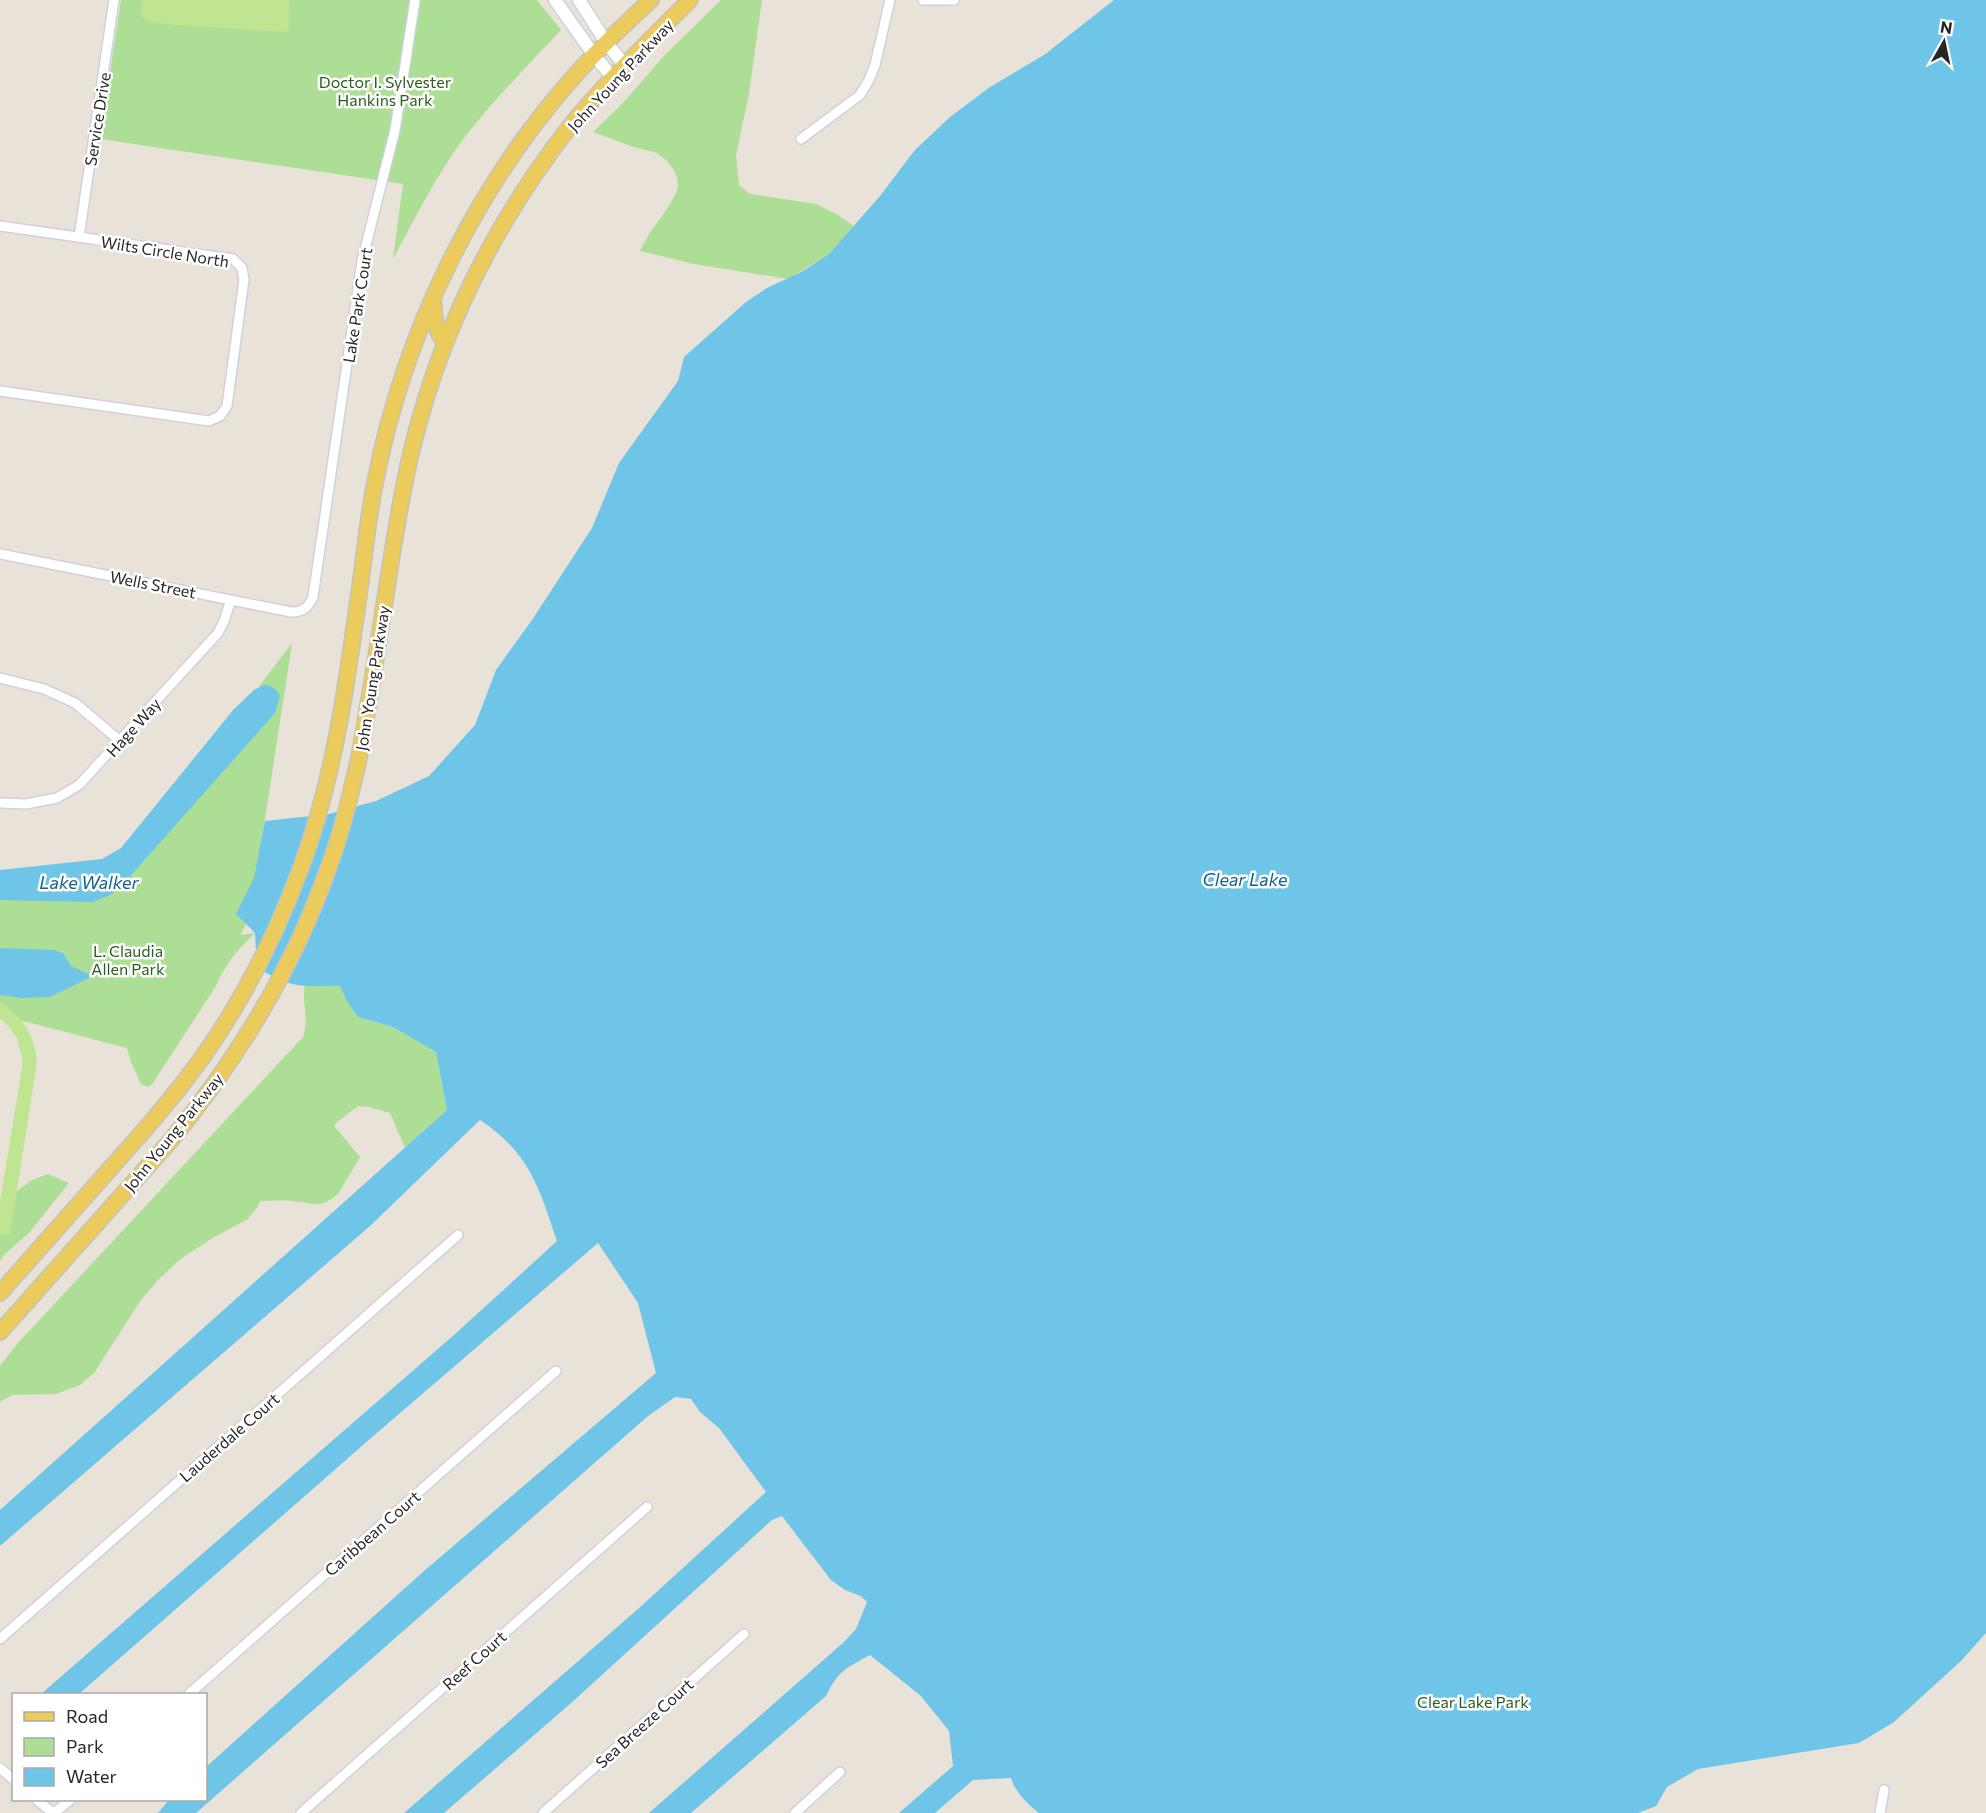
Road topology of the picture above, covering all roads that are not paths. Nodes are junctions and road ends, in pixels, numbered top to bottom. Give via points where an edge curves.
1 (114, 0) edge
2 (415, 0) edge
3 (555, 0) edge
4 (579, 0) edge
5 (651, 0) edge
6 (690, 0) edge
7 (890, 0) edge
8 (923, 0) edge
9 (954, 0) edge
10 (606, 42) junction
11 (594, 55) junction
12 (625, 66) junction
13 (613, 78) junction
14 (801, 139) dead end
15 (0, 226) edge
16 (79, 237) junction
17 (433, 297) junction
18 (446, 342) junction
19 (0, 391) edge
20 (0, 554) edge
21 (231, 600) junction
22 (306, 609) joint
23 (0, 678) edge
24 (120, 741) junction
25 (0, 802) edge
26 (458, 1235) dead end
27 (0, 1293) edge
28 (0, 1332) edge
29 (556, 1371) dead end
30 (647, 1508) dead end
31 (744, 1634) dead end
32 (0, 1639) edge
33 (191, 1693) edge
34 (0, 1768) edge
35 (840, 1772) dead end
36 (12, 1778) edge
37 (1884, 1790) dead end
38 (38, 1801) edge
39 (69, 1801) edge
40 (54, 1813) edge
41 (302, 1813) edge
42 (543, 1813) edge
43 (795, 1813) edge
44 (1880, 1813) edge

1 - 16 street, Service Drive
2 - 22 street, Lake Park Court via 395,130 362,261 314,597
3 - 11 street
4 - 10 street
5 - 10 main road, John Young Parkway
6 - 12 main road, John Young Parkway
7 - 14 street via 875,65 860,95
8 - 9 street
10 - 11 main road, John Young Parkway
10 - 12 street
11 - 13 street
11 - 17 main road, John Young Parkway via 532,129 495,182
12 - 13 main road, John Young Parkway
13 - 18 main road, John Young Parkway via 576,119 526,188 483,261
15 - 16 street, Wilts Circle North
16 - 19 street, Wilts Circle North via 233,259 242,268 244,280 227,406 220,416 209,421
17 - 18 main road via 435,322
17 - 27 main road, John Young Parkway via 404,371 381,454 334,752 321,807 287,904 246,989 204,1056 171,1100
18 - 28 main road, John Young Parkway via 421,416 406,478 359,758 339,837 301,937 268,1001 191,1116
20 - 21 street, Wells Street
21 - 22 street, Wells Street via 291,612
21 - 24 street, Hage Way via 218,633
23 - 24 street via 44,689 75,703
24 - 25 street, Hage Way via 80,785 57,798 26,804
26 - 32 street, Lauderdale Court
29 - 33 street, Caribbean Court
30 - 41 street, Reef Court
31 - 42 street, Sea Breeze Court
34 - 36 street
35 - 43 street
37 - 44 street
38 - 40 street
39 - 40 street

